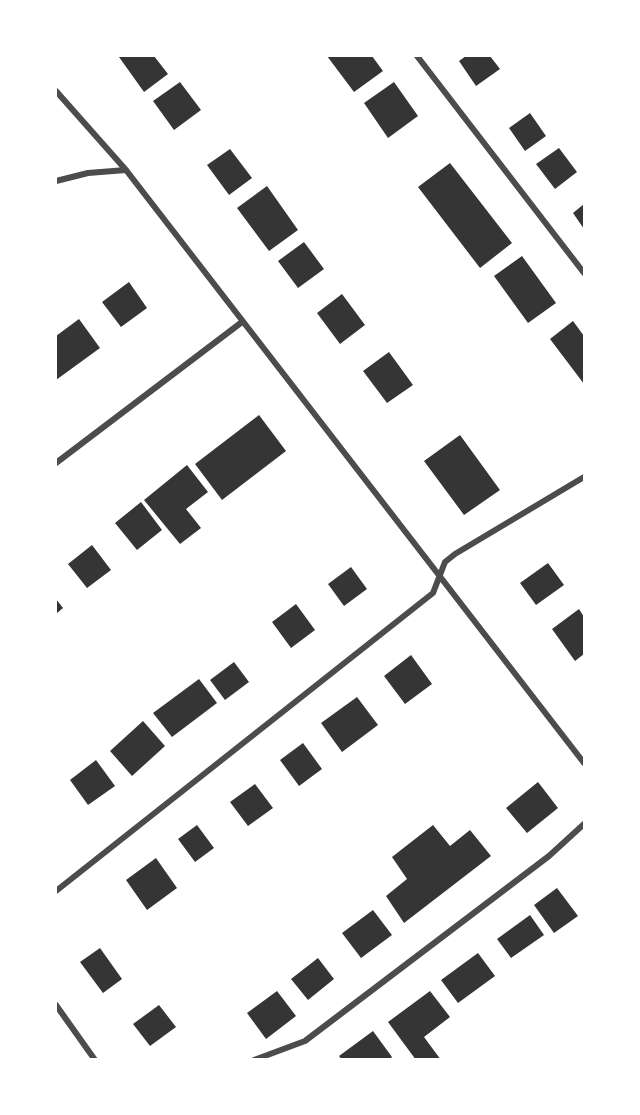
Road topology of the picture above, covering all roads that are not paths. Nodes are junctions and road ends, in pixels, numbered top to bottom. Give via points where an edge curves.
1 (417, 56) edge
2 (56, 92) edge
3 (126, 170) junction
4 (56, 181) edge
5 (585, 273) edge
6 (242, 322) junction
7 (56, 464) edge
8 (585, 477) edge
9 (440, 578) junction
10 (585, 763) edge
11 (585, 824) edge
12 (56, 891) edge
13 (56, 1005) edge
14 (95, 1059) edge
15 (254, 1059) edge

1 - 5 street
2 - 3 street
3 - 4 street
3 - 6 street
6 - 7 street
6 - 9 street
8 - 9 street via 455,554 445,562
9 - 10 street
9 - 12 street via 433,593
11 - 15 street via 304,1041
13 - 14 street

